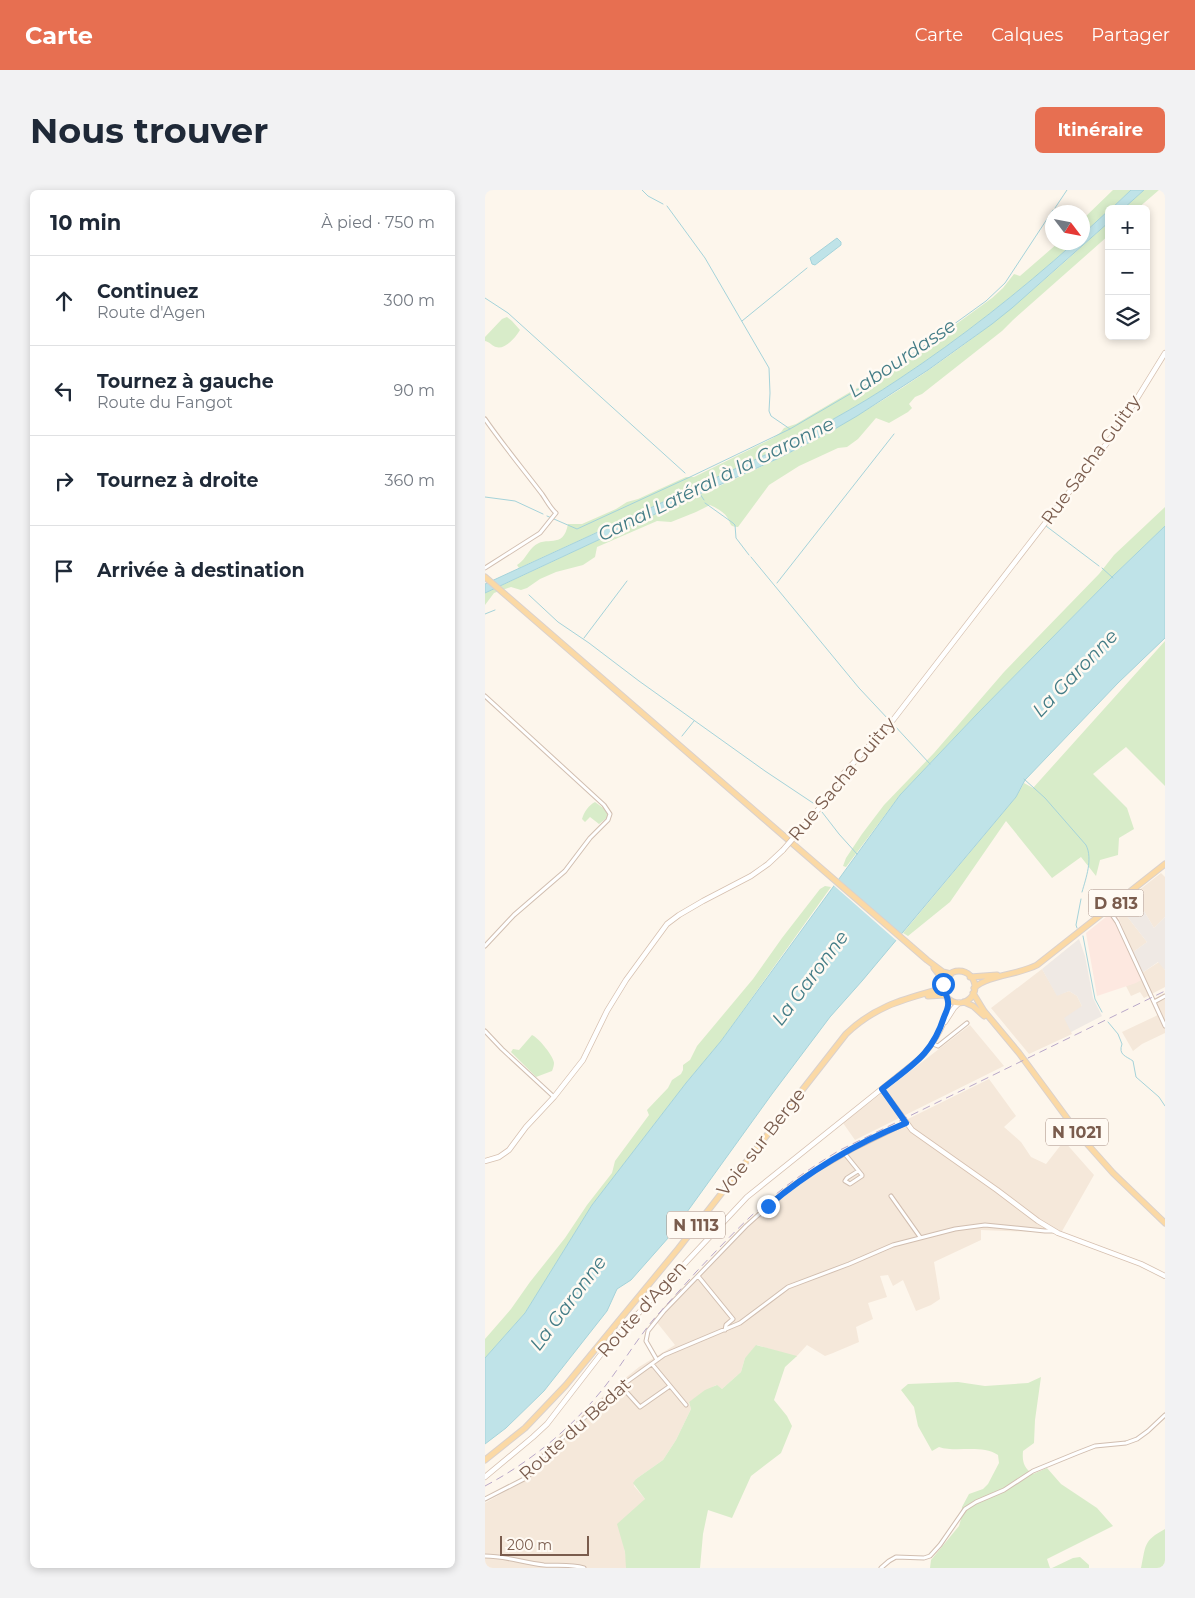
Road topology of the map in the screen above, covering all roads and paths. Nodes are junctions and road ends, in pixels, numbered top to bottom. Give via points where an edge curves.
1 (1165, 353) edge
2 (485, 419) edge
3 (485, 568) edge
4 (485, 577) edge
5 (485, 696) edge
6 (1165, 864) edge
7 (1108, 909) junction
8 (485, 946) edge
9 (925, 959) junction
10 (1018, 973) junction
11 (951, 974) junction
12 (970, 977) junction
13 (944, 984) junction
14 (974, 991) junction
15 (1165, 996) edge
16 (947, 997) junction
17 (910, 998) junction
18 (962, 1002) junction
19 (1154, 1002) junction
20 (967, 1023) dead end
21 (1165, 1026) edge
22 (940, 1029) junction
23 (485, 1031) edge
24 (1000, 1031) junction
25 (933, 1044) junction
26 (882, 1089) junction
27 (554, 1098) junction
28 (906, 1123) junction
29 (845, 1154) junction
30 (485, 1161) edge
31 (858, 1171) junction
32 (891, 1196) dead end
33 (1165, 1223) edge
34 (1053, 1231) junction
35 (920, 1237) junction
36 (698, 1275) junction
37 (1165, 1276) edge
38 (725, 1330) junction
39 (657, 1360) junction
40 (651, 1364) junction
41 (621, 1386) junction
42 (670, 1386) junction
43 (686, 1405) dead end
44 (1165, 1415) edge
45 (485, 1460) edge
46 (485, 1477) edge
47 (485, 1499) edge
48 (485, 1556) edge
49 (584, 1568) edge
50 (881, 1568) edge

1 - 27 street, Rue Sacha Guitry, bridge via 1120,426 1095,459 893,720 844,773 823,804 783,850 751,876 703,900 667,924 626,980 585,1056
2 - 3 street via 555,515 533,538
4 - 9 main road
5 - 8 street via 610,814 565,872 509,919
6 - 7 main road, D 813
7 - 10 main road, D 813 via 1047,958
7 - 19 street
9 - 11 main road
9 - 13 main road
10 - 12 main road, D 813
10 - 14 main road, D 813 via 979,983
11 - 12 main road via 962,972
11 - 13 main road
12 - 14 main road
13 - 16 main road
13 - 17 main road, N 1113 via 939,989
14 - 18 main road
14 - 24 main road, N 1021 via 979,1004
15 - 19 street
16 - 17 main road, N 1113
16 - 18 main road via 953,1002
16 - 22 street, Route d'Agen via 949,1003
17 - 45 main road, Voie sur Berge / N 1113 via 874,1012 846,1034 567,1385 525,1428
18 - 22 street, Route d'Agen
18 - 24 main road, N 1021 via 973,1006
19 - 21 street
20 - 25 street via 938,1046
22 - 25 street, Route d'Agen
23 - 27 street
24 - 33 main road, N 1021 via 1081,1137 1113,1174
25 - 26 street, Route d'Agen
26 - 28 street
26 - 46 street, Route d'Agen via 747,1196 605,1349 547,1424
27 - 30 street, Rue Sacha Guitry via 509,1150
28 - 29 street
28 - 34 street
29 - 31 street
29 - 36 street via 785,1191
31 - 31 street via 861,1178 849,1184 845,1181
32 - 35 street
34 - 35 street, Route du Bedat via 985,1225
34 - 37 street
35 - 38 street, Route du Bedat via 883,1248 789,1287
36 - 38 street via 733,1319
36 - 39 street via 648,1331 646,1341
38 - 39 street, Route du Bedat via 672,1350
39 - 40 street, Route du Bedat
40 - 41 street, Route du Bedat
40 - 42 street
41 - 42 street via 639,1407
41 - 47 street, Route du Bedat via 545,1454 533,1472
42 - 43 street
44 - 50 street via 1137,1439 1095,1446 1033,1471 965,1509 930,1556 895,1557
48 - 49 street

